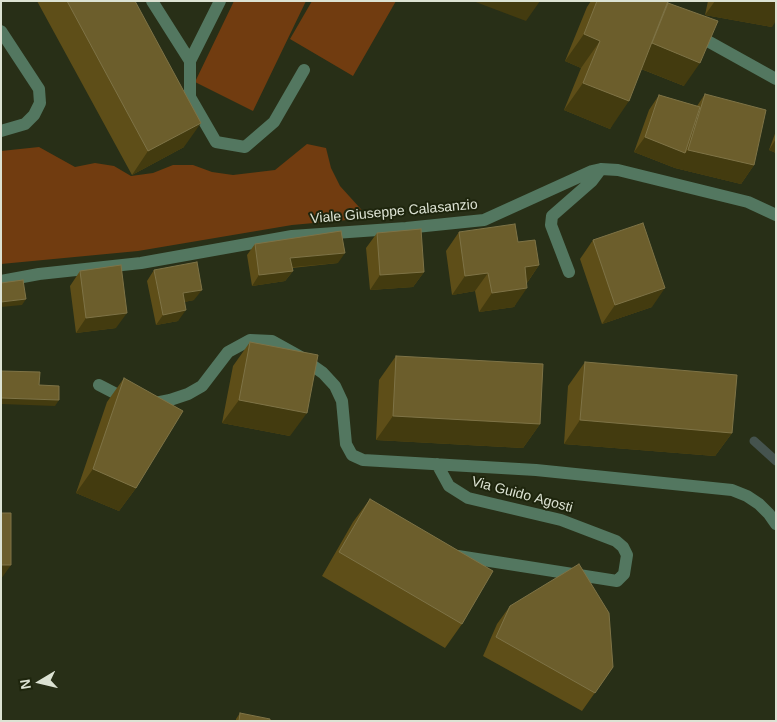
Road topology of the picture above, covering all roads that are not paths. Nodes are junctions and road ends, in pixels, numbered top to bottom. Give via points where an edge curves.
1 (152, 1) edge
2 (220, 1) edge
3 (682, 29) edge
4 (1, 31) edge
5 (190, 61) junction
6 (304, 70) dead end
7 (776, 79) edge
8 (1, 131) edge
9 (601, 169) junction
10 (776, 215) edge
11 (569, 272) dead end
12 (1, 282) edge
13 (98, 385) dead end
14 (437, 464) junction
15 (776, 524) edge
16 (444, 550) edge

1 - 5 street
2 - 5 street
3 - 7 street
4 - 8 street via 39,90 40,103 25,124
5 - 6 street via 190,97 216,142 245,147 274,122
9 - 10 street, Viale Giuseppe Calasanzio via 618,170 748,202
9 - 11 street via 552,216 551,224
9 - 12 street, Viale Giuseppe Calasanzio via 484,220 292,236 141,263
13 - 14 street, Via Guido Agosti via 138,404 170,400 202,386 228,352 250,340 272,341 324,373 335,386 342,401 346,444 352,455 363,460
14 - 15 street, Via Guido Agosti via 536,470 732,490 759,504
14 - 16 street, Via Guido Agosti via 449,486 468,498 561,520 616,541 627,556 624,574 616,580 460,557

